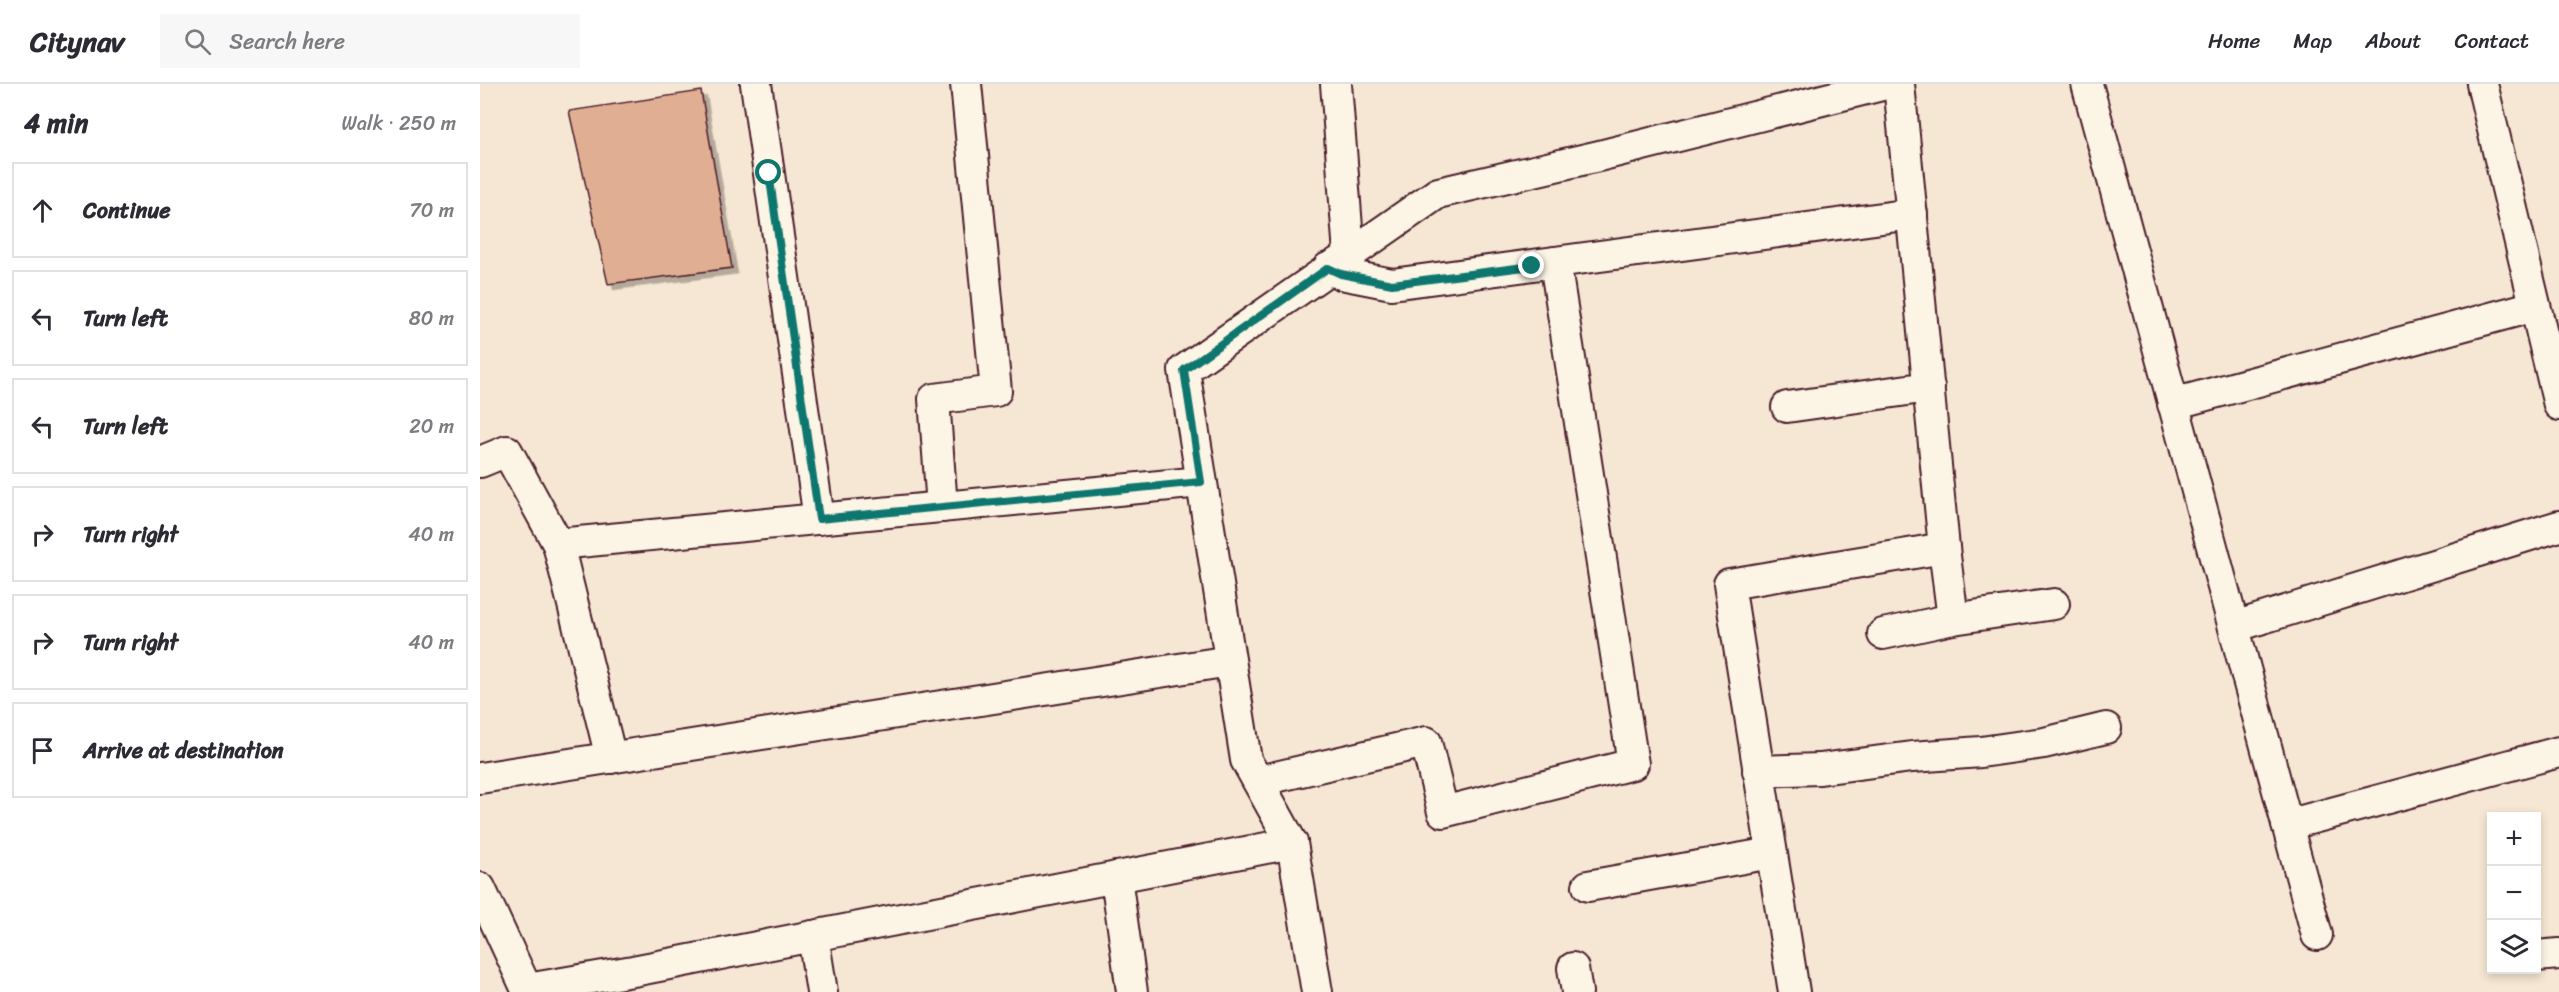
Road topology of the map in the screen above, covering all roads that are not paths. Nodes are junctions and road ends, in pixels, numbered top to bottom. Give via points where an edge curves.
1 (756, 84) edge
2 (966, 84) edge
3 (1336, 84) edge
4 (1886, 84) edge
5 (1899, 84) edge
6 (2086, 84) edge
7 (2481, 84) edge
8 (1912, 214) junction
9 (1338, 261) junction
10 (1555, 262) junction
11 (2535, 306) junction
12 (1929, 387) junction
13 (2173, 404) junction
14 (2559, 405) edge
15 (1787, 407) dead end
16 (480, 462) edge
17 (1201, 482) junction
18 (942, 507) junction
19 (819, 519) junction
20 (2559, 526) edge
21 (558, 544) junction
22 (1944, 548) junction
23 (2054, 604) dead end
24 (1953, 619) junction
25 (2234, 627) junction
26 (1883, 634) dead end
27 (1230, 661) junction
28 (2106, 729) dead end
29 (2559, 752) edge
30 (611, 758) junction
31 (1758, 771) junction
32 (480, 778) edge
33 (1258, 781) junction
34 (2287, 825) junction
35 (1292, 843) junction
36 (1772, 853) junction
37 (1116, 877) junction
38 (1588, 886) dead end
39 (480, 888) edge
40 (2318, 935) dead end
41 (813, 936) junction
42 (2559, 954) edge
43 (2541, 956) edge
44 (528, 990) edge
45 (822, 992) edge
46 (1132, 992) edge
47 (1317, 992) edge
48 (1794, 992) edge

1 - 19 street
2 - 18 street via 996,391 934,399
3 - 9 street
4 - 9 street via 1438,193
5 - 8 street
6 - 13 street
7 - 11 street
8 - 10 street
8 - 12 street
9 - 10 street via 1341,274 1392,284
9 - 17 street via 1184,370
10 - 33 street via 1632,764 1443,812 1426,742
11 - 13 street
11 - 14 street
12 - 15 street
12 - 22 street
13 - 25 street
16 - 21 street via 507,451
17 - 18 street
17 - 27 street
18 - 19 street
19 - 21 street
20 - 25 street
21 - 30 street
22 - 24 street
22 - 31 street via 1729,584
23 - 24 street
24 - 26 street
25 - 34 street
27 - 30 street
27 - 33 street via 1246,760
28 - 31 street via 1981,752 1820,769
29 - 34 street
30 - 32 street
31 - 36 street
33 - 35 street
34 - 40 street
35 - 37 street
35 - 47 street
36 - 38 street
36 - 48 street
37 - 41 street
37 - 46 street
39 - 44 street
41 - 44 street
41 - 45 street
42 - 43 street

